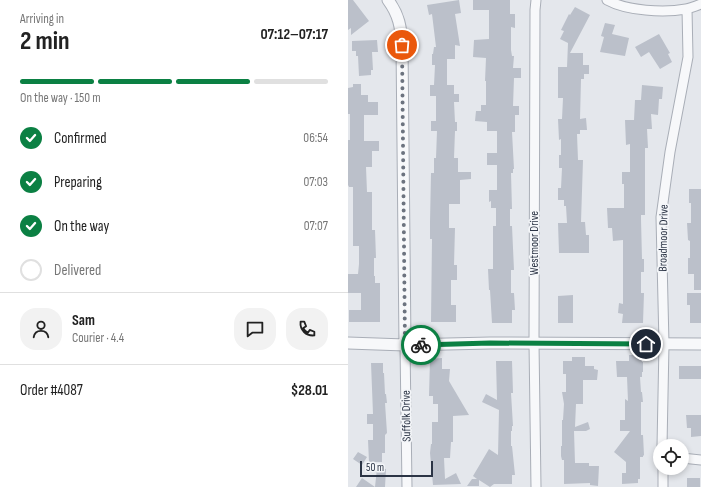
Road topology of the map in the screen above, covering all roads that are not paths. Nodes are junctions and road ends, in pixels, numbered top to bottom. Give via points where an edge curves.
1 (388, 0) edge
2 (536, 0) edge
3 (607, 0) edge
4 (701, 4) edge
5 (687, 9) junction
6 (348, 343) edge
7 (534, 343) junction
8 (664, 344) junction
9 (701, 344) edge
10 (405, 345) junction
11 (662, 439) edge
12 (689, 459) edge
13 (701, 460) edge
14 (662, 475) edge
15 (407, 487) edge
16 (536, 487) edge
17 (663, 487) edge

1 - 10 street via 400,26 402,45
2 - 7 street, Westmoor Drive
3 - 5 street via 616,5 649,11
4 - 5 street
5 - 8 street, Broadmoor Drive via 688,57 661,217
6 - 10 street
7 - 8 street
7 - 10 street
7 - 16 street, Westmoor Drive
8 - 9 street
8 - 11 street, Broadmoor Drive
10 - 15 street, Suffolk Drive
12 - 13 street
14 - 17 street

